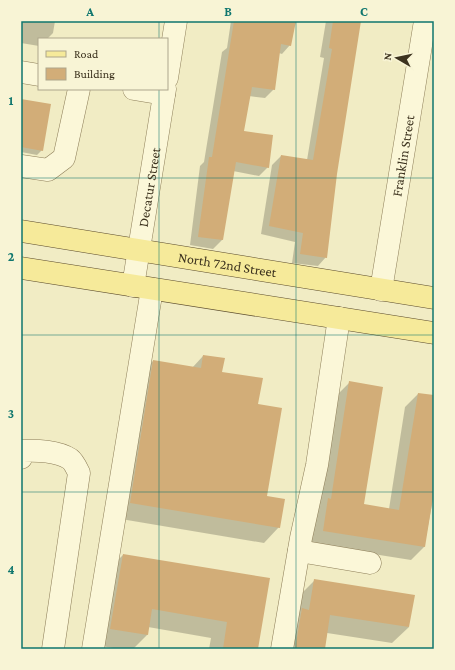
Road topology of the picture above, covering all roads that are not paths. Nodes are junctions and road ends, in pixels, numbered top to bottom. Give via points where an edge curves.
1 (176, 21) edge
2 (425, 21) edge
3 (21, 72) edge
4 (168, 74) edge
5 (38, 75) edge
6 (79, 90) edge
7 (166, 90) edge
8 (21, 166) edge
9 (21, 231) edge
10 (139, 249) junction
11 (21, 268) edge
12 (142, 287) junction
13 (381, 290) junction
14 (434, 298) edge
15 (339, 318) junction
16 (434, 333) edge
17 (21, 458) edge
18 (298, 551) junction
19 (370, 563) dead end
20 (53, 649) edge
21 (93, 649) edge
22 (282, 649) edge

1 - 4 street, Decatur Street
2 - 13 street, Franklin Street
3 - 5 street
6 - 8 street via 64,158 48,170
7 - 10 street, Decatur Street
9 - 10 main road, North 72nd Street
10 - 12 street, Decatur Street
10 - 13 main road, North 72nd Street
11 - 12 main road
12 - 15 main road
12 - 21 street, Decatur Street
13 - 14 main road, North 72nd Street
15 - 16 main road
15 - 18 street via 317,465
17 - 20 street via 23,451 32,450 59,455 71,460 79,473
18 - 19 street
18 - 22 street

